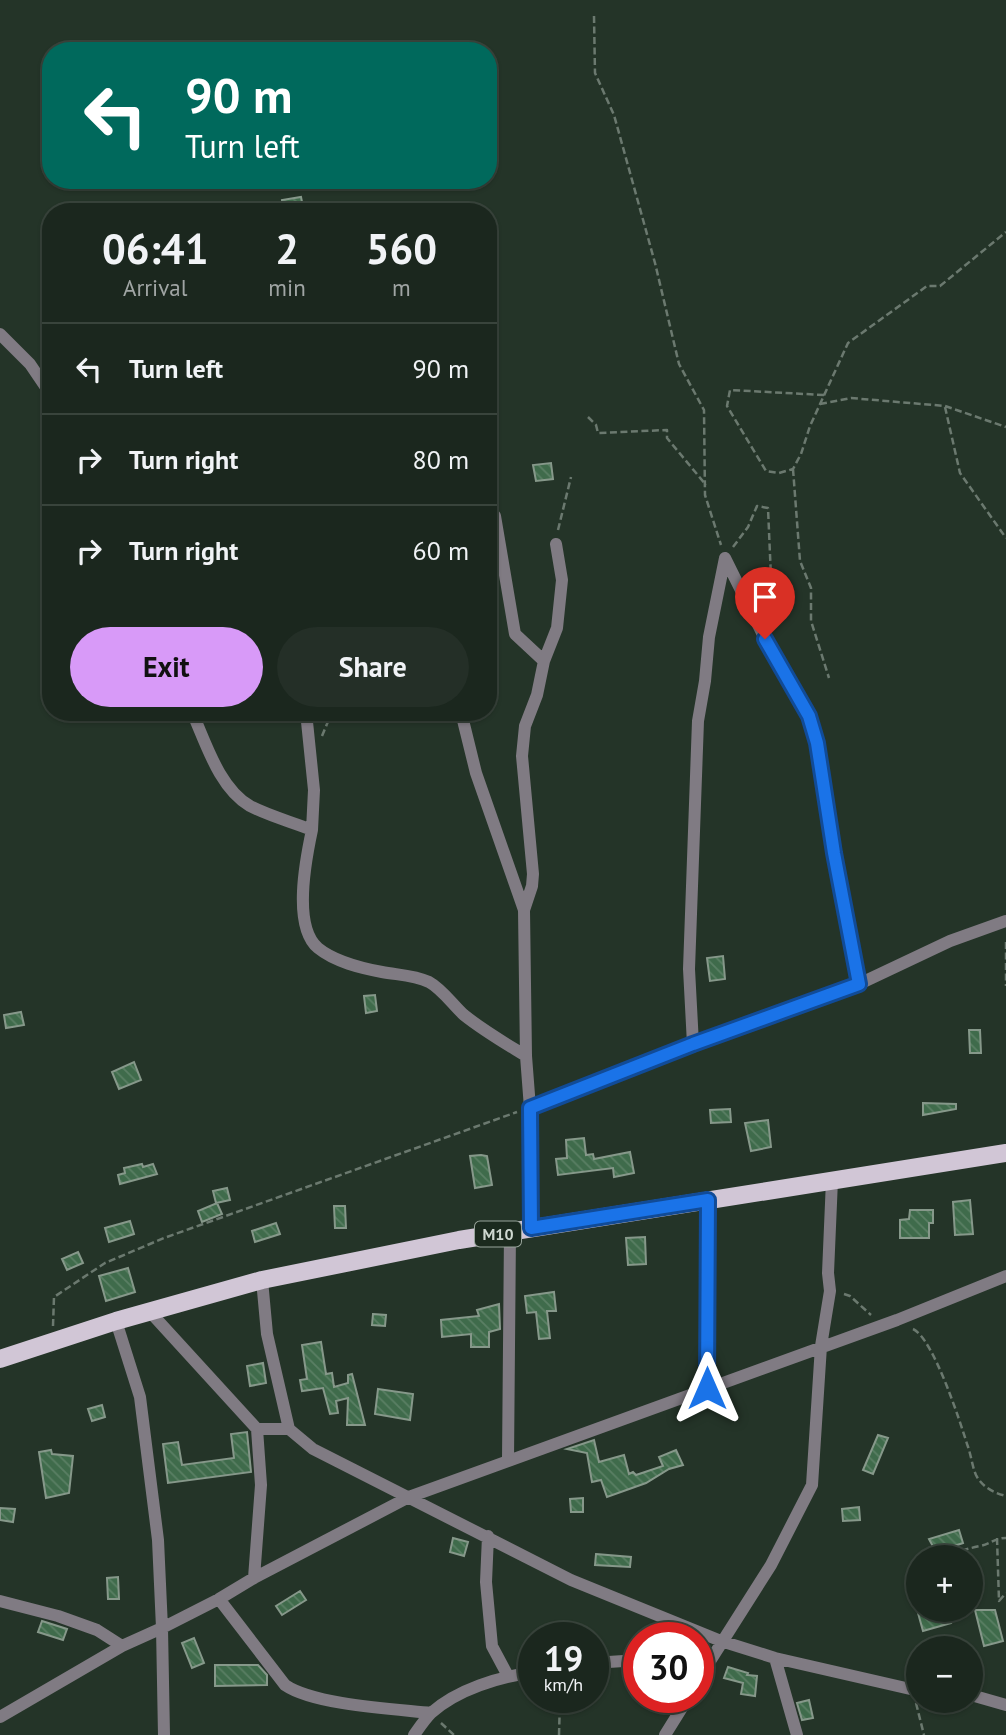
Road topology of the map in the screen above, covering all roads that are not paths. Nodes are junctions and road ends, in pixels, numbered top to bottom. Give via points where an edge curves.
1 (0, 334) edge
2 (42, 382) edge
3 (497, 528) edge
4 (556, 544) road end
5 (544, 661) junction
6 (196, 721) edge
7 (307, 721) edge
8 (463, 721) edge
9 (312, 830) junction
10 (524, 910) junction
11 (1006, 921) edge
12 (859, 984) junction
13 (693, 1044) junction
14 (526, 1056) junction
15 (530, 1108) junction
16 (1006, 1153) edge
17 (832, 1180) junction
18 (708, 1200) junction
19 (531, 1228) junction
20 (510, 1231) junction
21 (1006, 1276) edge
22 (262, 1280) junction
23 (151, 1313) junction
24 (116, 1321) junction
25 (821, 1346) junction
26 (0, 1359) edge
27 (707, 1388) junction
28 (257, 1429) junction
29 (289, 1429) junction
30 (508, 1460) junction
31 (410, 1497) junction
32 (488, 1536) junction
33 (254, 1578) junction
34 (219, 1599) junction
35 (0, 1601) edge
36 (162, 1628) junction
37 (721, 1641) junction
38 (122, 1646) junction
39 (714, 1653) edge
40 (775, 1658) junction
41 (518, 1674) edge
42 (508, 1676) junction
43 (906, 1688) edge
44 (983, 1698) edge
45 (1006, 1705) edge
46 (431, 1713) junction
47 (679, 1713) edge
48 (0, 1717) edge
49 (164, 1735) edge
50 (414, 1735) edge
51 (665, 1735) edge
52 (797, 1735) edge

1 - 2 street
3 - 5 street via 515,634
4 - 5 street via 561,600
5 - 10 street via 522,756 533,874
6 - 9 street via 235,793 248,805
7 - 9 street via 314,790
8 - 10 street via 476,773
9 - 14 street via 302,905 315,946 335,959 431,983 481,1028
10 - 14 street
11 - 12 street via 950,941
12 - 13 street
12 - 13 street via 809,716 725,558 698,721 689,969
13 - 15 street
14 - 15 street
15 - 19 street
16 - 17 main road, M10
17 - 18 main road, M10
17 - 25 street via 830,1291
18 - 19 main road, M10
18 - 27 street
19 - 20 main road, M10
20 - 22 main road, M10
20 - 30 street
21 - 25 street
22 - 23 main road, M10
22 - 29 street via 267,1334
23 - 24 main road, M10
23 - 28 street
24 - 26 main road, M10
24 - 36 street via 140,1397 158,1540
25 - 27 street
25 - 37 street via 811,1485 771,1565
27 - 30 street
28 - 29 street
28 - 33 street via 261,1485
29 - 31 street via 335,1462
30 - 31 street
31 - 32 street
31 - 33 street
32 - 37 street via 571,1580
32 - 42 street via 486,1582 492,1646
33 - 34 street
34 - 36 street
34 - 46 street via 294,1692
35 - 38 street via 97,1630
36 - 38 street
36 - 49 street
37 - 39 street
37 - 40 street
38 - 48 street
40 - 43 street
40 - 52 street
41 - 42 street
42 - 46 street via 463,1693
44 - 45 street
46 - 50 street
47 - 51 street

